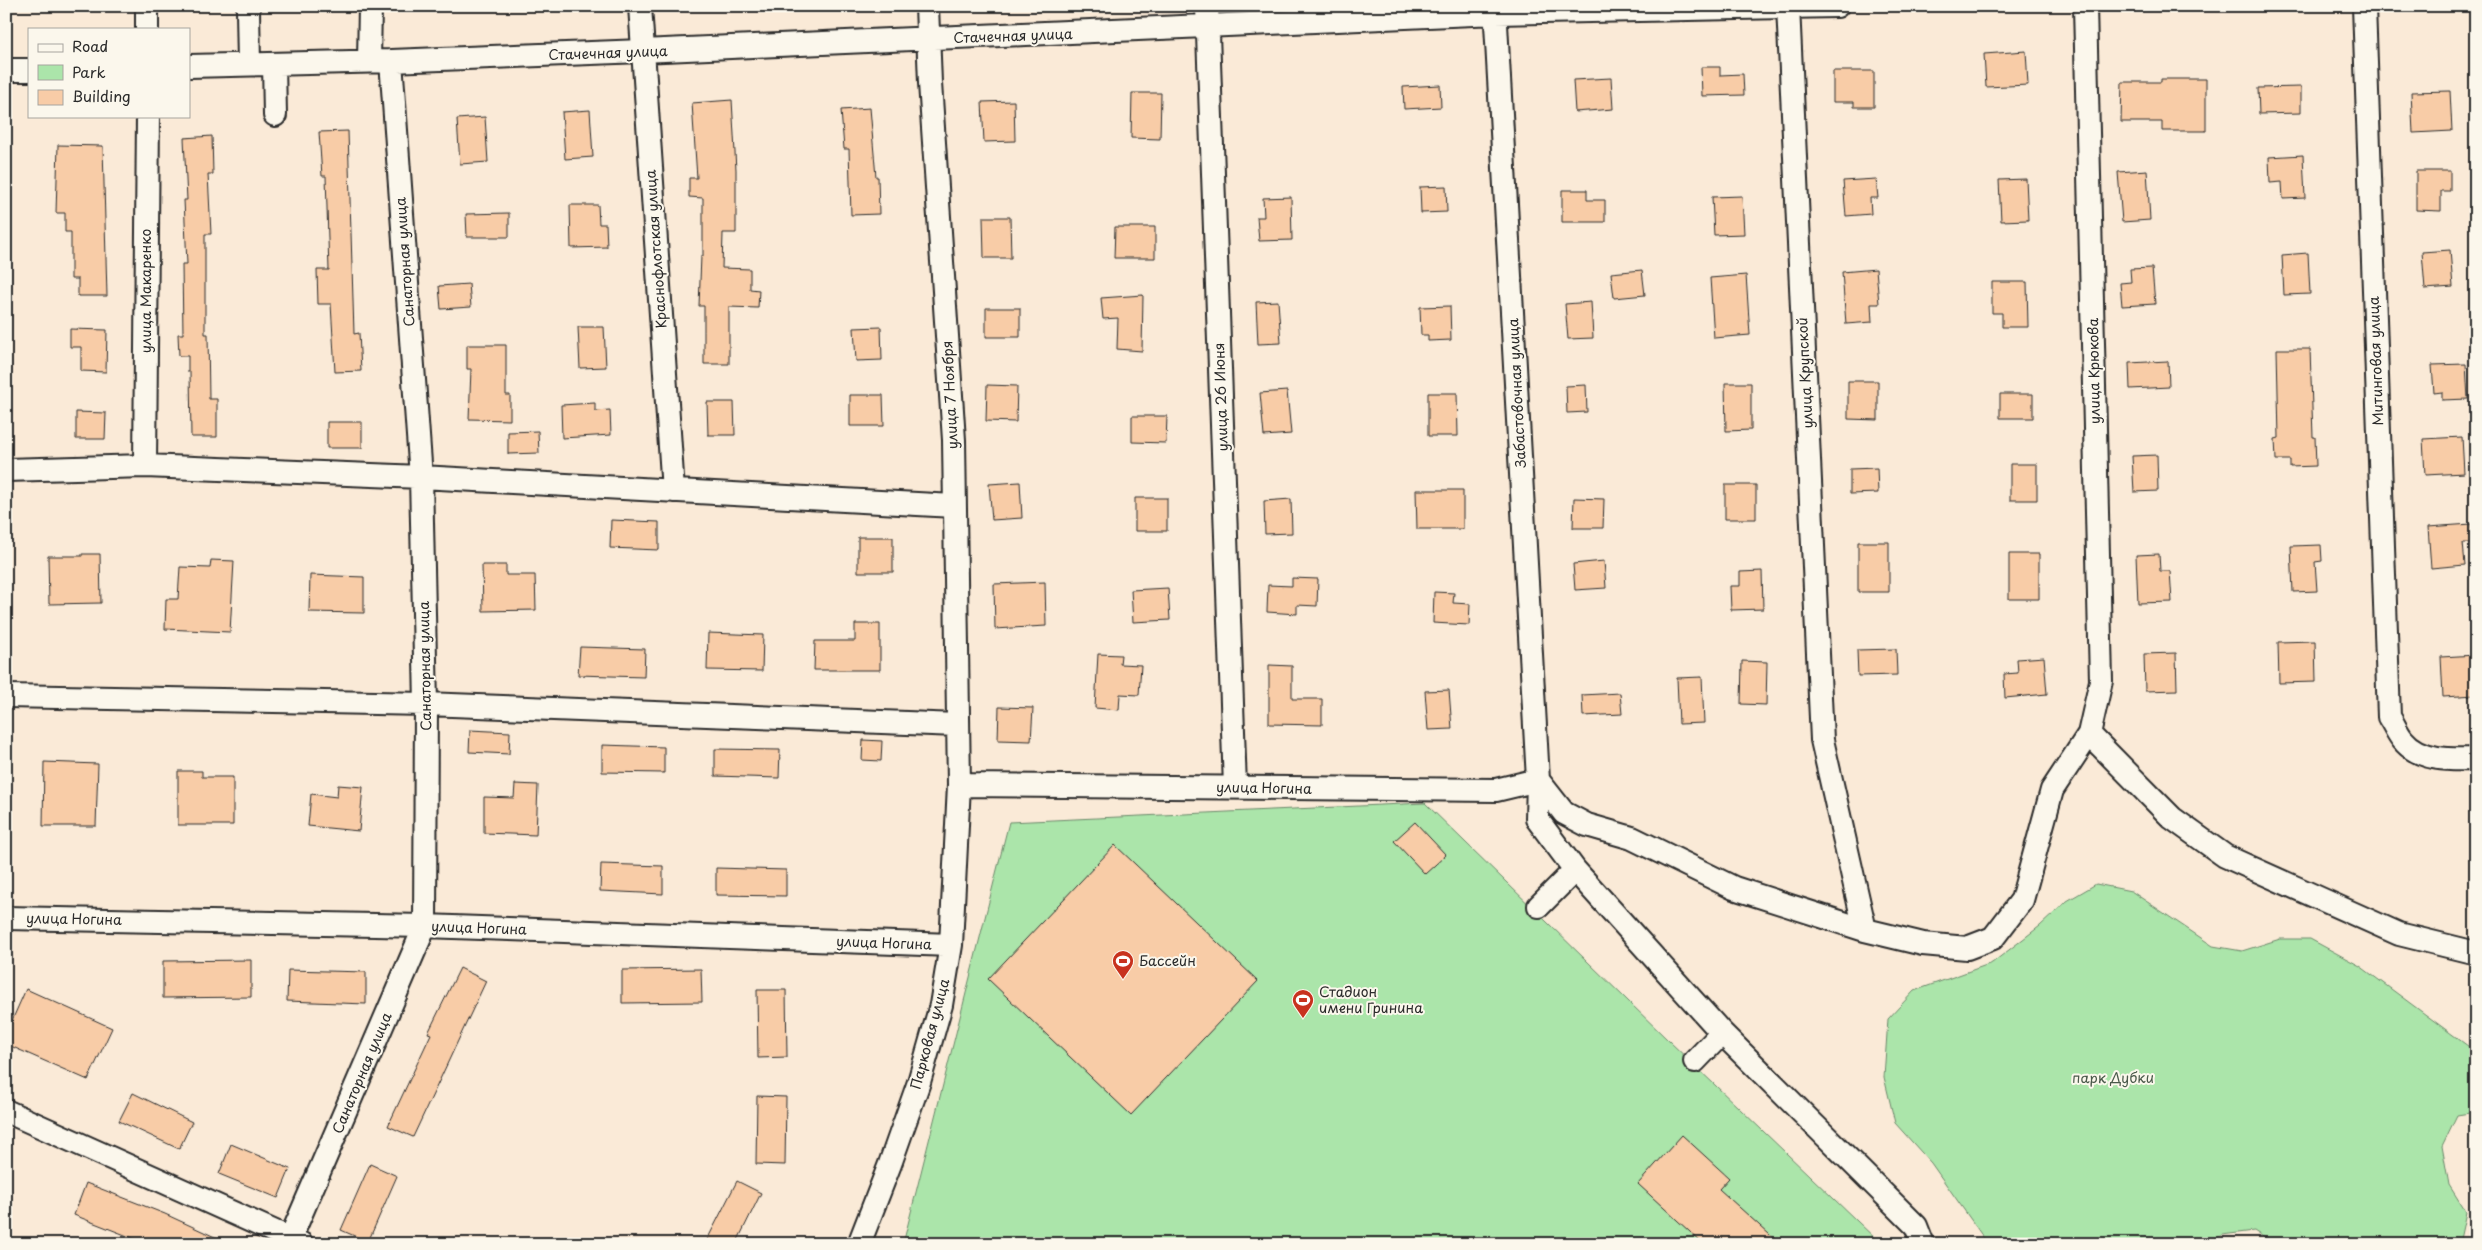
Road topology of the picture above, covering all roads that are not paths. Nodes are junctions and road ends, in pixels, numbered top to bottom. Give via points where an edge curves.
1 (146, 6) edge
2 (370, 6) edge
3 (640, 6) edge
4 (927, 6) edge
5 (1837, 6) edge
6 (2084, 6) edge
7 (2364, 6) edge
8 (1788, 7) edge
9 (248, 10) dead end
10 (1496, 10) edge
11 (1208, 17) edge
12 (147, 28) edge
13 (928, 39) junction
14 (642, 51) junction
15 (369, 61) junction
16 (391, 61) junction
17 (249, 64) junction
18 (274, 64) junction
19 (190, 66) edge
20 (6, 70) edge
21 (28, 70) edge
22 (275, 116) dead end
23 (148, 118) edge
24 (145, 466) junction
25 (6, 470) edge
26 (421, 477) junction
27 (673, 491) junction
28 (954, 506) junction
29 (6, 696) edge
30 (426, 704) junction
31 (957, 725) junction
32 (2089, 734) junction
33 (2476, 759) edge
34 (1538, 780) junction
35 (959, 785) junction
36 (1235, 787) junction
37 (1576, 870) junction
38 (1539, 906) dead end
39 (6, 918) edge
40 (425, 926) junction
41 (1865, 930) junction
42 (951, 945) junction
43 (2476, 953) edge
44 (1722, 1033) junction
45 (1695, 1061) dead end
46 (6, 1111) edge
47 (294, 1242) edge
48 (859, 1244) edge
49 (1923, 1244) edge

1 - 12 street
2 - 15 street
3 - 14 street, Краснофлотская улица
4 - 13 street, улица 7 Ноября
5 - 8 street, Стачечная улица
6 - 32 street, улица Крюкова via 2101,681
7 - 33 street, Митинговая улица via 2389,717 2404,741 2422,754 2450,760
8 - 10 street, Стачечная улица
8 - 41 street, улица Крупской via 1822,740
9 - 17 street
10 - 11 street, Стачечная улица
10 - 34 street, Забастовочная улица
11 - 13 street, Стачечная улица
11 - 36 street, улица 26 Июня
13 - 14 street, Стачечная улица
13 - 28 street, улица 7 Ноября via 954,440
14 - 16 street, Стачечная улица
14 - 27 street, Краснофлотская улица
15 - 16 street, Стачечная улица
15 - 18 street, Стачечная улица
16 - 26 street, Санаторная улица
17 - 18 street, Стачечная улица
17 - 19 street, Стачечная улица
18 - 22 street
20 - 21 street
23 - 24 street, улица Макаренко
24 - 25 street
24 - 26 street
26 - 27 street
26 - 30 street, Санаторная улица
27 - 28 street
28 - 31 street, улица 7 Ноября
29 - 30 street
30 - 31 street
30 - 40 street, Санаторная улица
31 - 35 street, улица 7 Ноября
32 - 41 street via 2052,790 2022,900 1993,938 1967,948 1923,944
32 - 43 street via 2172,818 2225,856 2400,934
34 - 36 street, улица Ногина via 1496,790
34 - 37 street, Забастовочная улица via 1537,819
34 - 41 street via 1564,813 1587,825 1632,838 1734,888
35 - 36 street, улица Ногина
35 - 42 street, Парковая улица
37 - 38 street
37 - 44 street, Забастовочная улица
39 - 40 street, улица Ногина
40 - 42 street, улица Ногина
40 - 47 street, Санаторная улица
42 - 48 street, Парковая улица via 941,1005 919,1082
44 - 45 street
44 - 49 street, Забастовочная улица via 1916,1226
46 - 47 street

